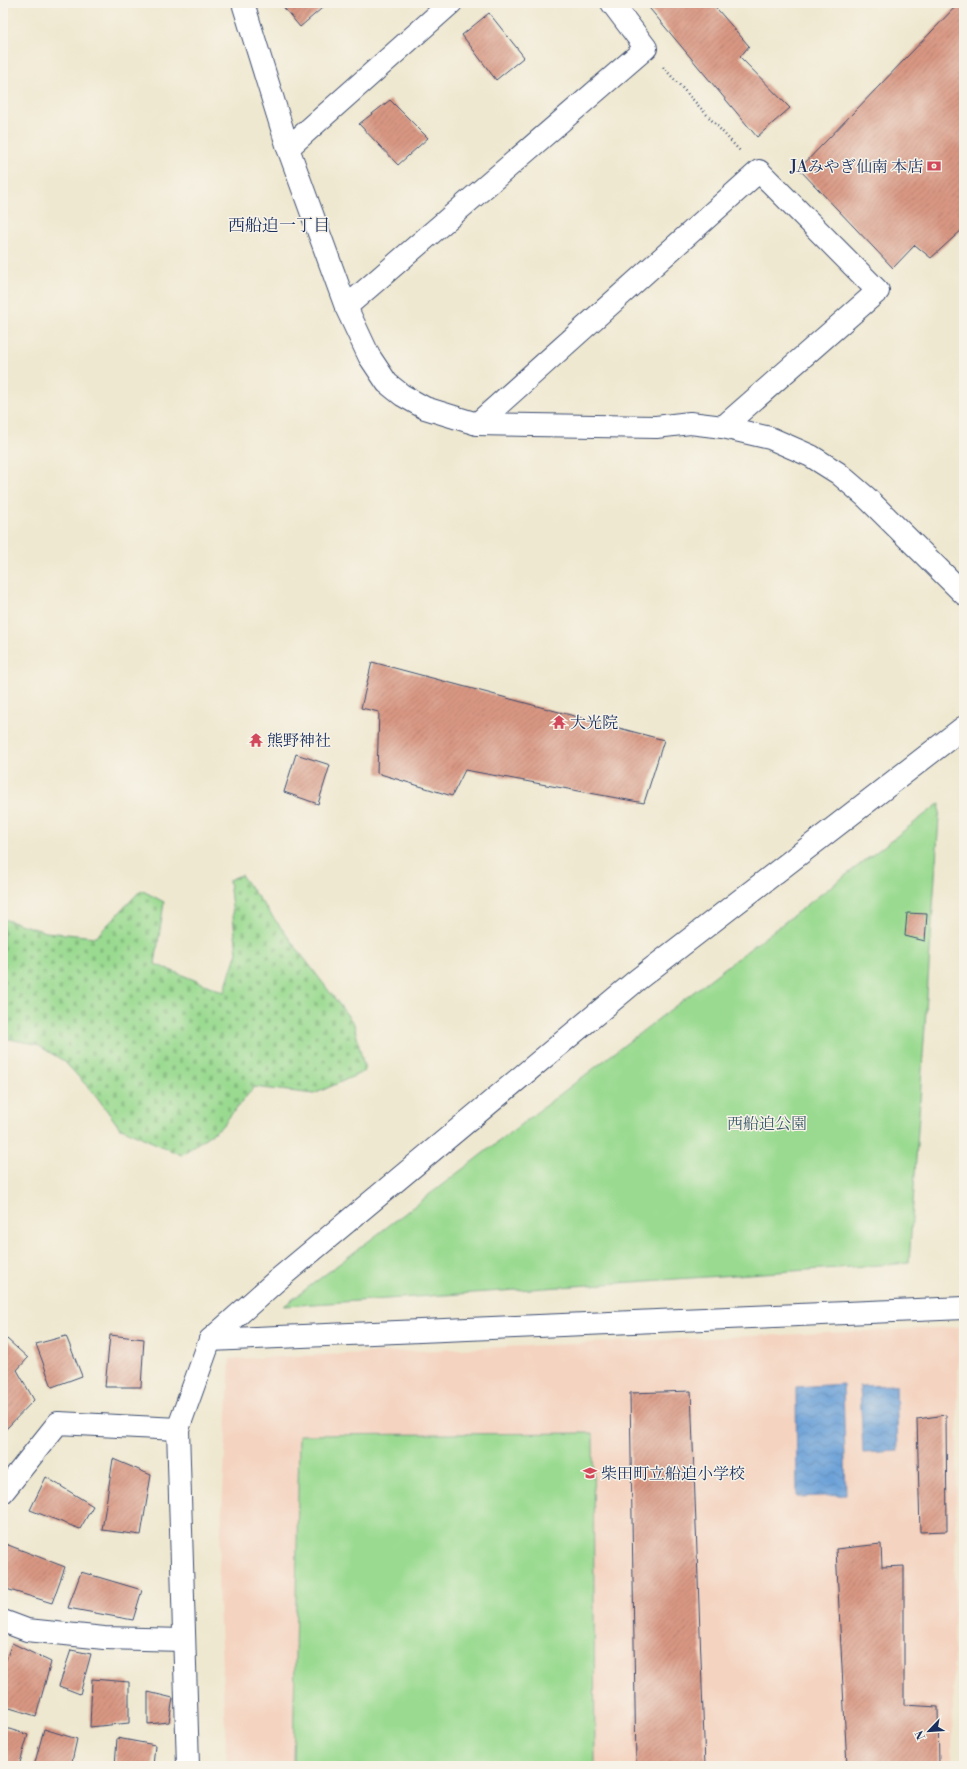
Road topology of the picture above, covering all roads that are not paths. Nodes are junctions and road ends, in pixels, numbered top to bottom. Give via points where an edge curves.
1 (243, 3) edge
2 (451, 3) edge
3 (612, 3) edge
4 (288, 148) junction
5 (346, 307) junction
6 (477, 424) junction
7 (722, 427) junction
8 (964, 594) edge
9 (964, 727) edge
10 (964, 1308) edge
11 (210, 1340) junction
12 (178, 1429) junction
13 (3, 1492) edge
14 (3, 1621) edge
15 (183, 1640) junction
16 (188, 1766) edge

1 - 4 street
2 - 4 street
3 - 5 street via 646,48
4 - 5 street
5 - 6 street via 369,356 387,383 425,408
6 - 7 street via 656,427 690,423
6 - 7 street via 759,171 878,291
7 - 8 street via 770,438 811,456 838,473 866,497
9 - 11 street via 637,980 275,1282
10 - 11 street
11 - 12 street
12 - 13 street via 58,1423
12 - 15 street
14 - 15 street via 27,1630 104,1638
15 - 16 street

